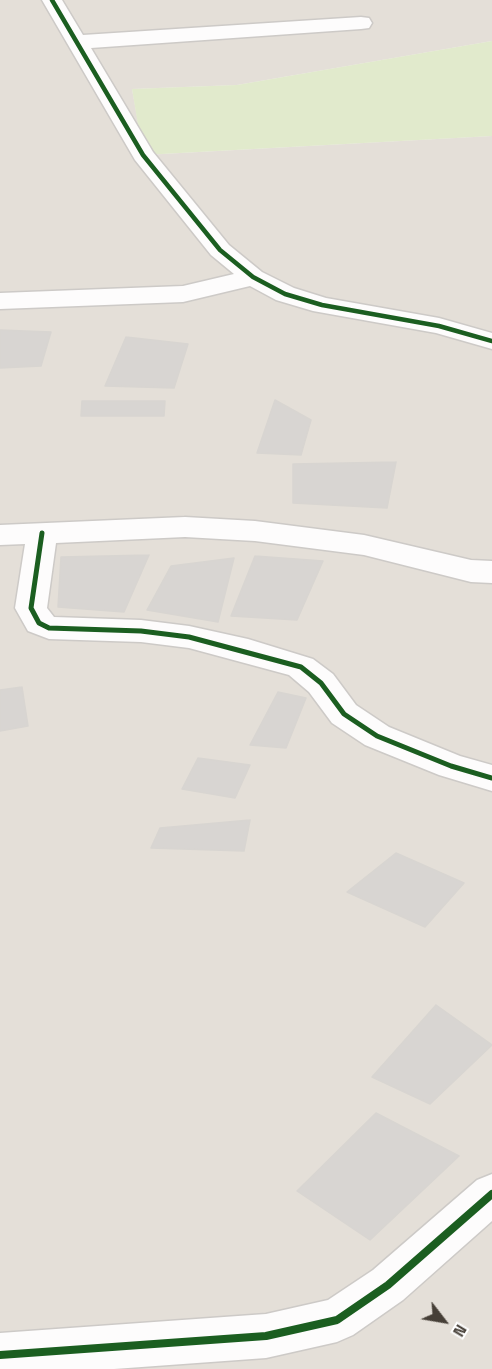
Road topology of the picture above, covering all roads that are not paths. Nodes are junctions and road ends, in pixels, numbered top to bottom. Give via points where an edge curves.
1 (52, 0) edge
2 (361, 22) dead end
3 (77, 42) junction
4 (253, 277) junction
5 (0, 301) edge
6 (492, 340) edge
7 (42, 533) junction
8 (0, 535) edge
9 (492, 572) edge
10 (492, 778) edge
11 (492, 1194) edge
12 (0, 1355) edge

1 - 3 street
2 - 3 street
3 - 4 street via 143,154 220,250
4 - 5 street via 183,294
4 - 6 street via 285,294 322,305 439,326
7 - 8 street
7 - 9 street via 185,527 255,531 364,545 471,571
7 - 10 street via 31,609 39,623 49,628 189,637 301,667 321,683 344,714 377,736
11 - 12 street via 388,1285 337,1320 266,1335

